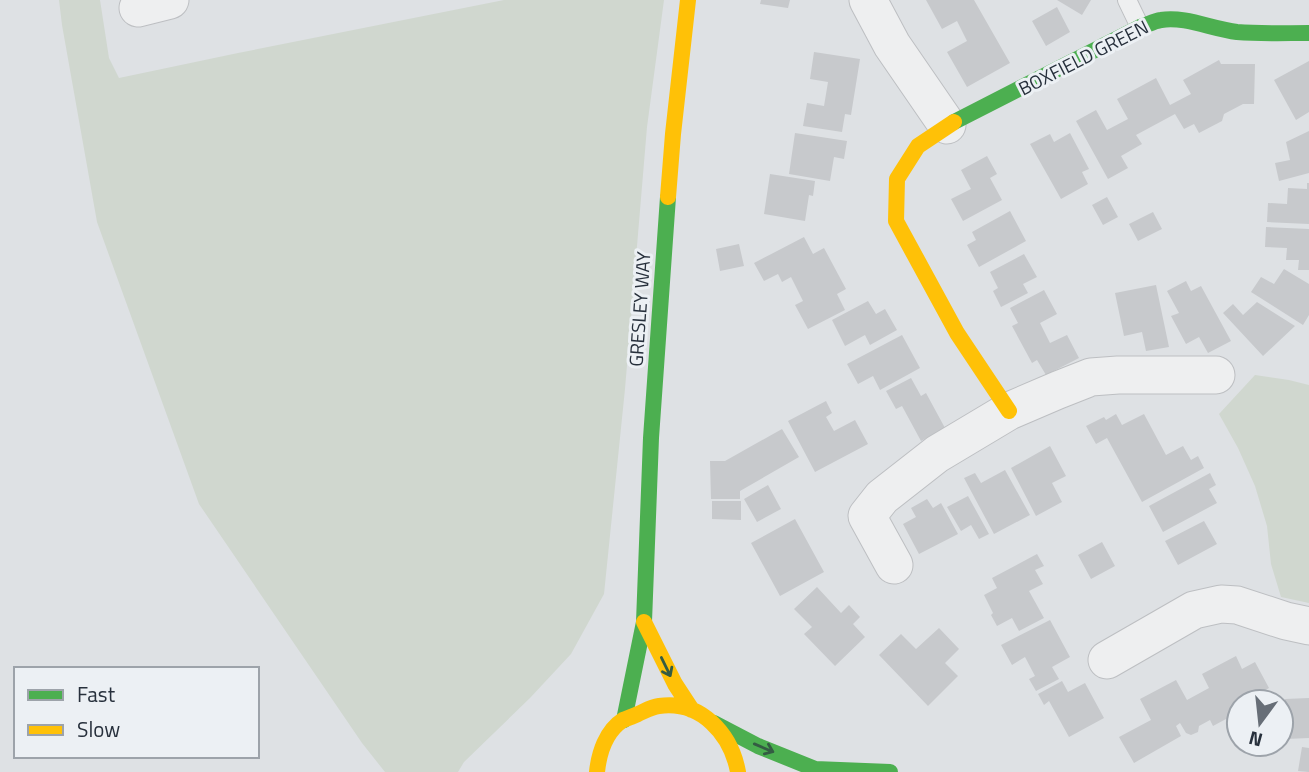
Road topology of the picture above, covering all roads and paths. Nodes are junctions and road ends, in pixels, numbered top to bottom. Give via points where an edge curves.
1 (688, 0) edge
2 (868, 0) edge
3 (1127, 0) edge
4 (1140, 27) junction
5 (1309, 33) edge
6 (947, 125) junction
7 (1216, 375) dead end
8 (1009, 411) junction
9 (894, 565) dead end
10 (644, 622) junction
11 (1309, 626) edge
12 (1107, 660) dead end
13 (692, 710) junction
14 (624, 720) junction
15 (714, 723) junction
16 (610, 734) junction
17 (584, 757) dead end
18 (812, 770) edge
19 (597, 772) edge
20 (738, 772) edge
21 (890, 772) edge

1 - 10 street, GRESLEY WAY via 673,134 652,424
2 - 6 street
3 - 4 lane
4 - 5 street, BOXFIELD GREEN via 1175,19 1239,32
4 - 6 street, BOXFIELD GREEN
6 - 8 street, BOXFIELD GREEN via 918,146 897,179 896,221 957,333
7 - 8 street via 1091,377
8 - 9 street via 937,454 882,496 867,516
10 -> 13 street, GRESLEY WAY
10 - 14 street, GRESLEY WAY
11 - 12 street via 1237,605 1208,606
13 - 14 street via 657,706
13 - 15 street
14 - 16 street
15 -> 18 street
15 - 20 street via 730,743
16 - 17 street
16 - 19 street via 598,757
18 - 21 street

